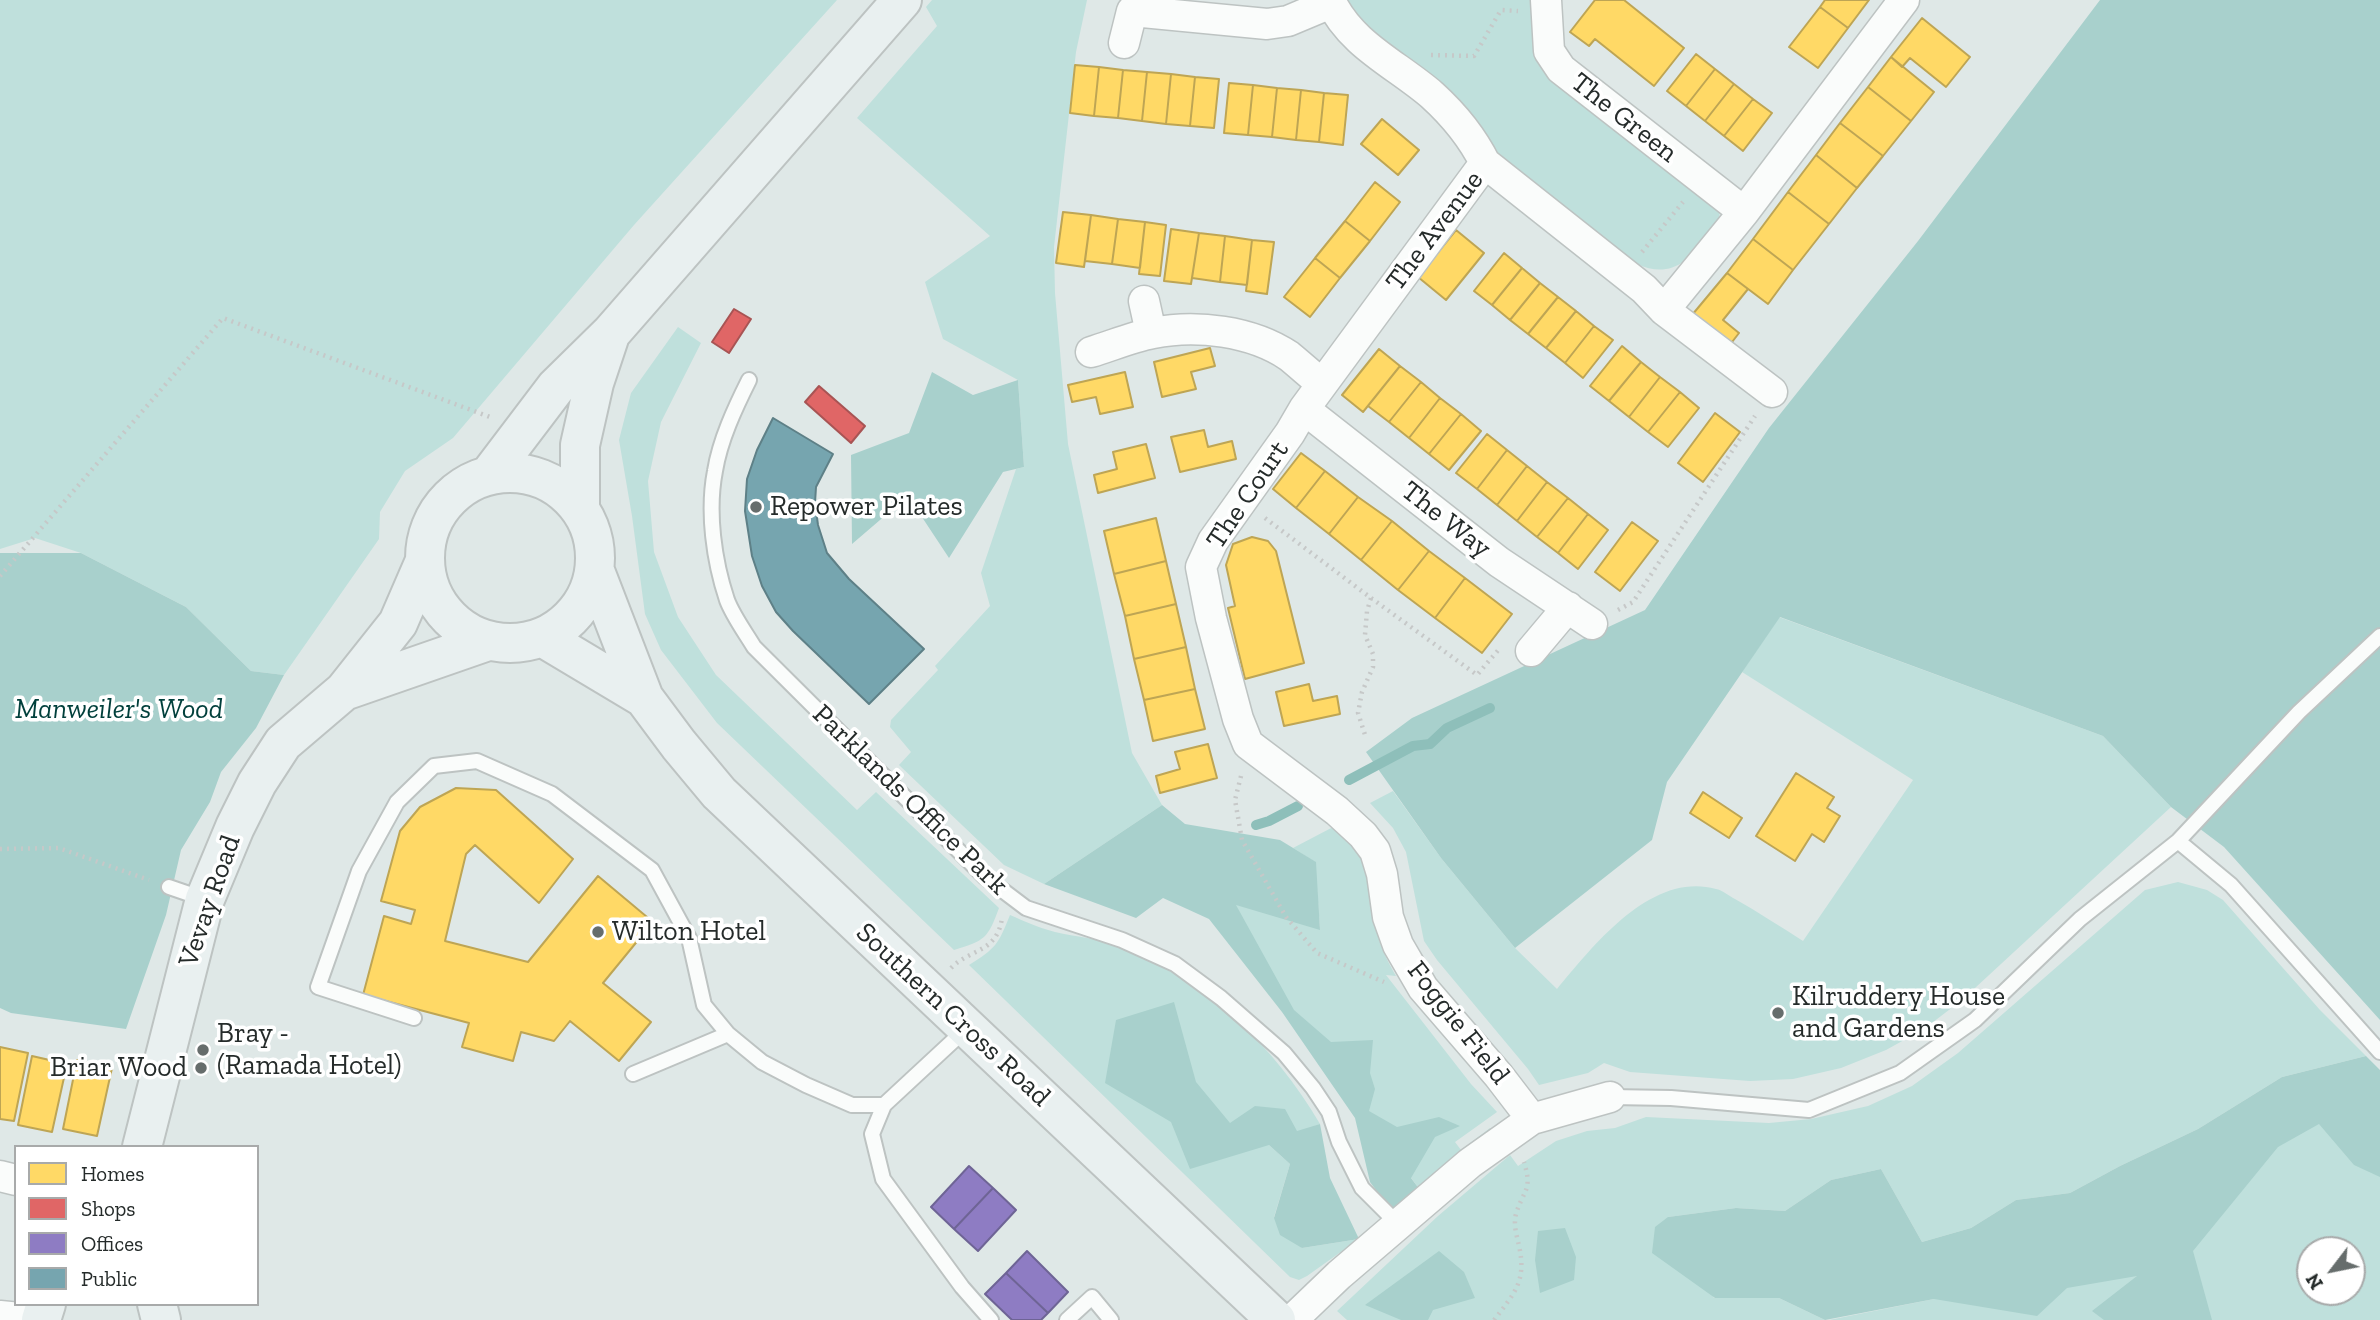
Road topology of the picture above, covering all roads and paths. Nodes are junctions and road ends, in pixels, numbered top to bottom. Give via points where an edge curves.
1 (902, 0) edge
2 (1904, 0) edge
3 (1331, 1) edge
4 (1133, 5) edge
5 (1546, 7) edge
6 (1124, 43) dead end
7 (1419, 54) dead end
8 (1479, 150) junction
9 (1701, 179) junction
10 (1744, 212) junction
11 (1624, 274) junction
12 (1144, 301) dead end
13 (1664, 310) junction
14 (611, 333) junction
15 (1151, 333) junction
16 (1091, 352) dead end
17 (749, 380) dead end
18 (1322, 384) junction
19 (1772, 392) joint
20 (1304, 409) junction
21 (524, 430) junction
22 (490, 474) junction
23 (1242, 500) junction
24 (580, 507) junction
25 (424, 563) junction
26 (595, 570) junction
27 (0, 576) edge
28 (1371, 598) junction
29 (1580, 615) junction
30 (2380, 636) edge
31 (542, 637) junction
32 (488, 640) junction
33 (1501, 646) dead end
34 (1531, 651) dead end
35 (344, 691) junction
36 (644, 698) junction
37 (1366, 738) dead end
38 (1248, 744) junction
39 (2178, 841) junction
40 (0, 849) edge
41 (169, 887) joint
42 (1012, 898) junction
43 (205, 899) junction
44 (1423, 988) junction
45 (929, 991) junction
46 (414, 1018) dead end
47 (968, 1027) junction
48 (728, 1034) junction
49 (2380, 1052) edge
50 (633, 1074) dead end
51 (1610, 1097) joint
52 (884, 1105) junction
53 (1532, 1119) junction
54 (1506, 1137) junction
55 (143, 1145) edge
56 (1399, 1225) junction
57 (0, 1316) edge
58 (41, 1320) edge
59 (991, 1320) edge
60 (1068, 1320) edge
61 (1111, 1320) edge
62 (1276, 1320) edge
63 (1292, 1320) edge
64 (1494, 1320) edge

1 - 14 main road
2 - 10 street
3 - 4 street via 1288,21 1267,24
3 - 8 street, The Avenue via 1353,35 1432,95
4 - 6 street
5 - 7 path via 1501,10 1474,56
5 - 9 street, The Green via 1549,51 1561,69
8 - 11 street, The Avenue
8 - 18 street, The Avenue
9 - 10 street, The Green
9 - 11 path
10 - 13 street
11 - 13 street, The Avenue
12 - 15 street
13 - 19 street, The Avenue
14 - 21 main road via 556,387
14 - 24 main road via 580,445
15 - 16 street
15 - 18 street via 1177,329 1249,338 1287,355
17 - 42 lane, Parklands Office Park via 715,471 712,502 716,556 728,602 754,647 943,837
18 - 20 street, The Court
19 - 29 path via 1633,602
20 - 23 street, The Court
20 - 29 street, The Way via 1499,562
21 - 22 main road
21 - 27 path via 223,318
22 - 24 main road via 534,475 567,493
22 - 25 main road via 466,484 437,512 427,536
23 - 28 path
23 - 38 street, The Court via 1201,567
24 - 26 main road via 591,529
25 - 32 main road via 435,599 445,614 458,626
25 - 35 main road, Vevay Road via 398,623
26 - 31 main road via 587,596 572,617
26 - 36 main road, Southern Cross Road
28 - 33 path via 1478,676
28 - 37 path via 1365,635 1373,667 1358,713
29 - 34 street
30 - 39 lane via 2299,712
31 - 32 main road via 515,643
31 - 36 main road, Southern Cross Road
32 - 35 main road, Vevay Road
35 - 43 main road, Vevay Road via 283,743 234,827
36 - 45 main road, Southern Cross Road via 719,793
38 - 44 street, Foggie Field via 1337,811 1375,851 1388,917
38 - 44 path via 1236,800 1242,840 1286,917 1317,953 1382,982
39 - 49 lane via 2231,885
39 - 51 lane via 2080,919 1975,1020 1900,1073 1809,1110
40 - 41 path via 59,848
41 - 43 lane
42 - 45 path via 994,940 960,960
42 - 56 lane, Parklands Office Park via 1026,908 1122,940 1175,964 1221,998 1284,1053 1313,1088 1329,1112 1362,1188
43 - 55 main road, Vevay Road
44 - 53 street, Foggie Field
45 - 47 main road, Southern Cross Road
46 - 48 lane via 318,987 359,871 397,802 434,766 477,761 552,794 652,870 689,938 704,1005
47 - 52 lane
47 - 62 main road, Southern Cross Road
48 - 50 lane
48 - 52 lane via 762,1062 806,1085 852,1105
51 - 53 street
52 - 59 lane via 872,1134 883,1179
53 - 54 street
54 - 56 street
54 - 64 path via 1520,1155 1528,1180 1515,1227 1522,1276
56 - 63 street
57 - 58 street
60 - 61 lane via 1092,1297

